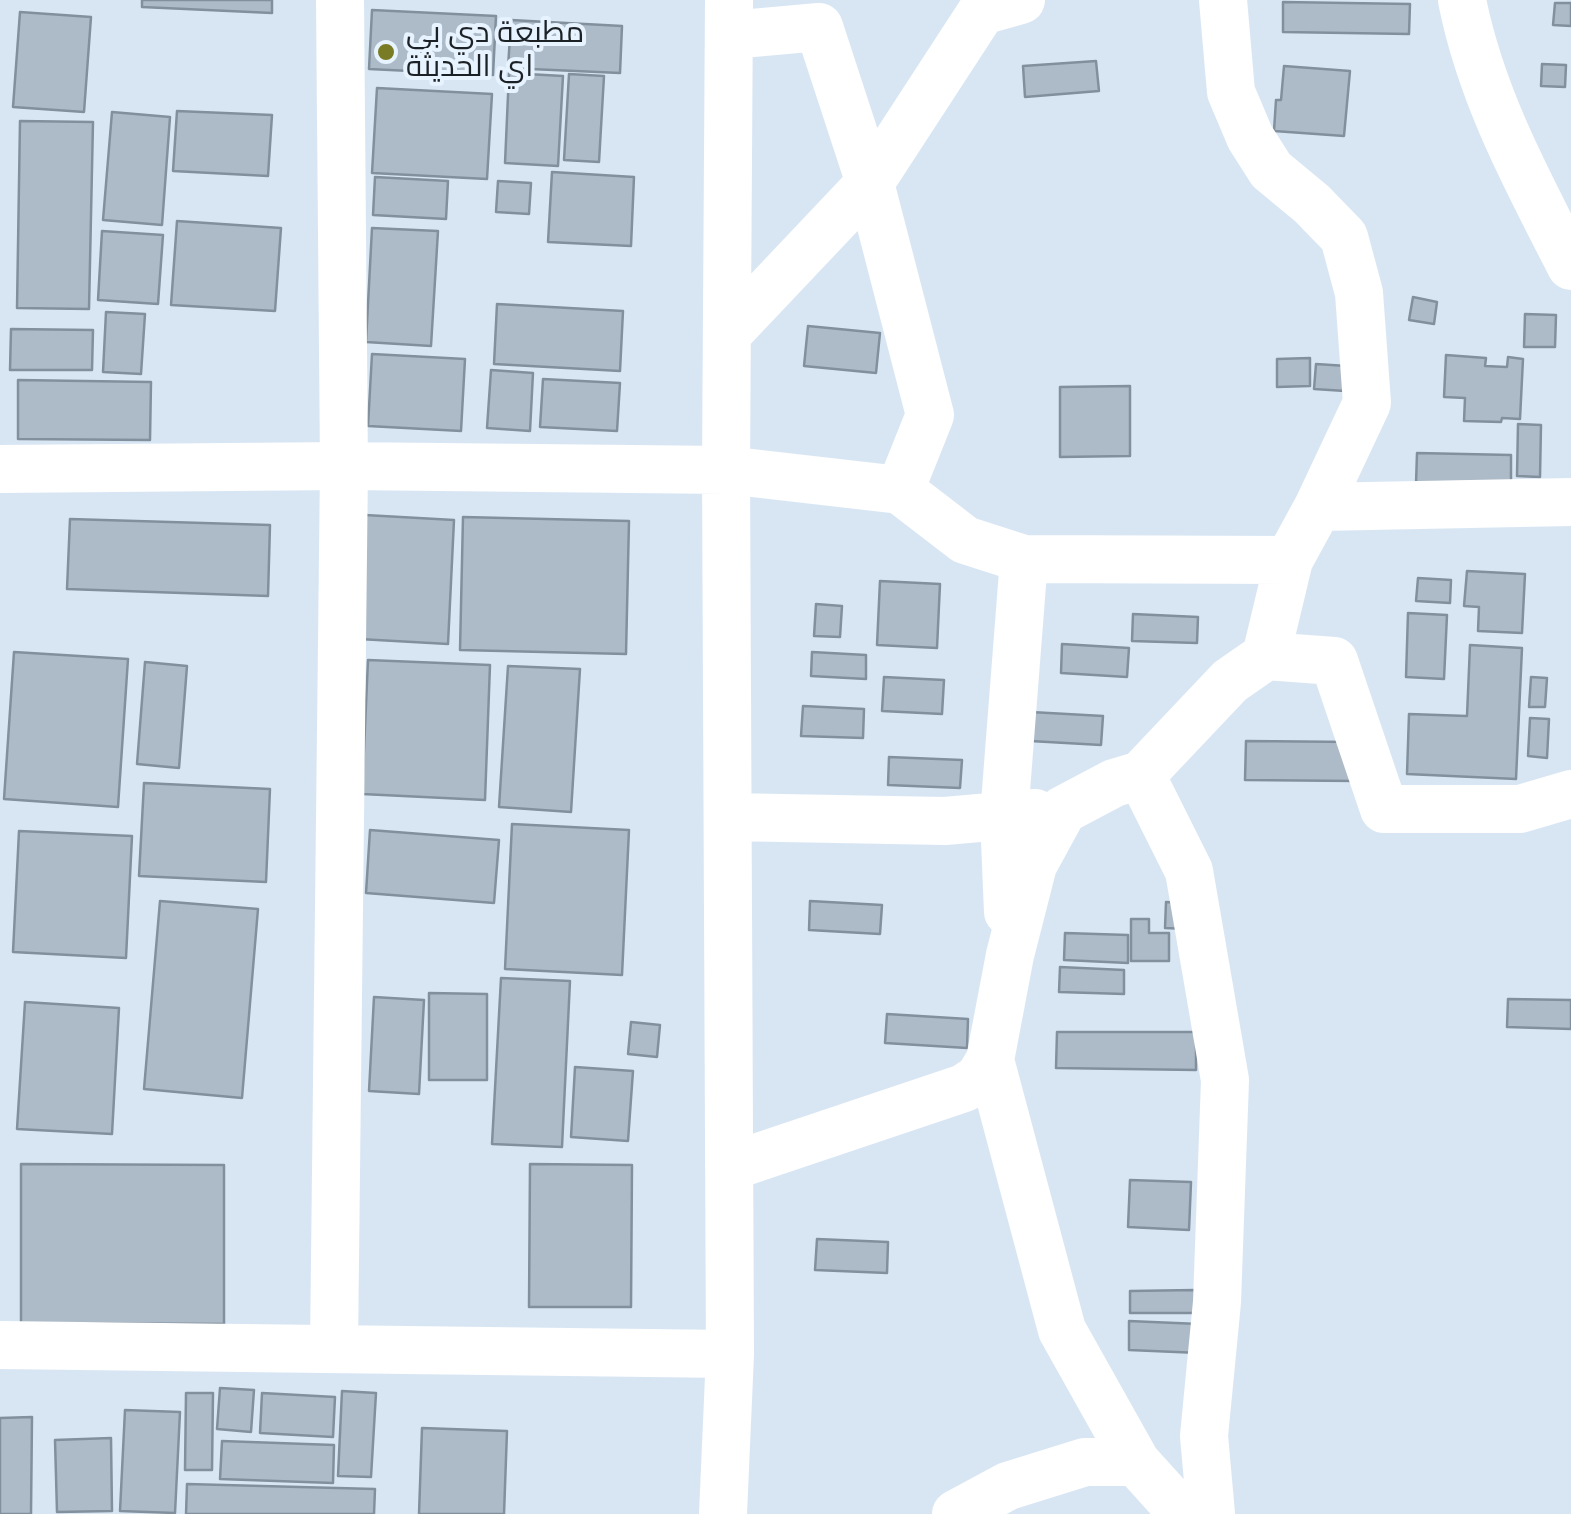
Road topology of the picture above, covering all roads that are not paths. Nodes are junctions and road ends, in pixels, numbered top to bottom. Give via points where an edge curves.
1 (340, 0) edge
2 (1021, 0) edge
3 (1223, 0) edge
4 (1462, 0) edge
5 (730, 18) edge
6 (870, 183) junction
7 (1571, 266) edge
8 (728, 332) junction
9 (344, 466) junction
10 (0, 470) edge
11 (726, 470) junction
12 (900, 490) junction
13 (1571, 502) edge
14 (1318, 507) junction
15 (1024, 558) junction
16 (1289, 560) junction
17 (1266, 656) junction
18 (1140, 775) junction
19 (1571, 794) edge
20 (1063, 810) junction
21 (1004, 816) junction
22 (728, 817) junction
23 (1010, 955) junction
24 (990, 1060) junction
25 (729, 1167) junction
26 (0, 1345) edge
27 (334, 1349) junction
28 (730, 1354) junction
29 (1136, 1462) junction
30 (723, 1514) edge
31 (956, 1514) edge
32 (1184, 1514) edge
33 (1211, 1514) edge

1 - 9 street
2 - 6 street via 982,12
3 - 14 street via 1231,92 1250,137 1272,170 1344,236 1359,293 1367,403
4 - 7 street via 1492,105
5 - 6 street via 819,27
5 - 8 street
6 - 8 street
6 - 12 street via 930,415
8 - 11 street
9 - 10 street
9 - 11 street
9 - 27 street
11 - 12 street
11 - 22 street
12 - 15 street via 965,540
13 - 14 street
14 - 16 street
15 - 16 street
15 - 21 street
16 - 17 street
17 - 18 street via 1230,680
17 - 19 street via 1334,661 1384,809 1520,808
18 - 20 street
18 - 33 street via 1189,872 1225,1080 1217,1302 1204,1436
20 - 21 street
20 - 23 street via 1033,866
21 - 22 street
21 - 23 street
22 - 25 street
23 - 24 street
24 - 25 street via 964,1088
24 - 29 street via 1062,1330
25 - 28 street
26 - 27 street
27 - 28 street
28 - 30 street
29 - 31 street via 1085,1462 1008,1486
29 - 32 street

